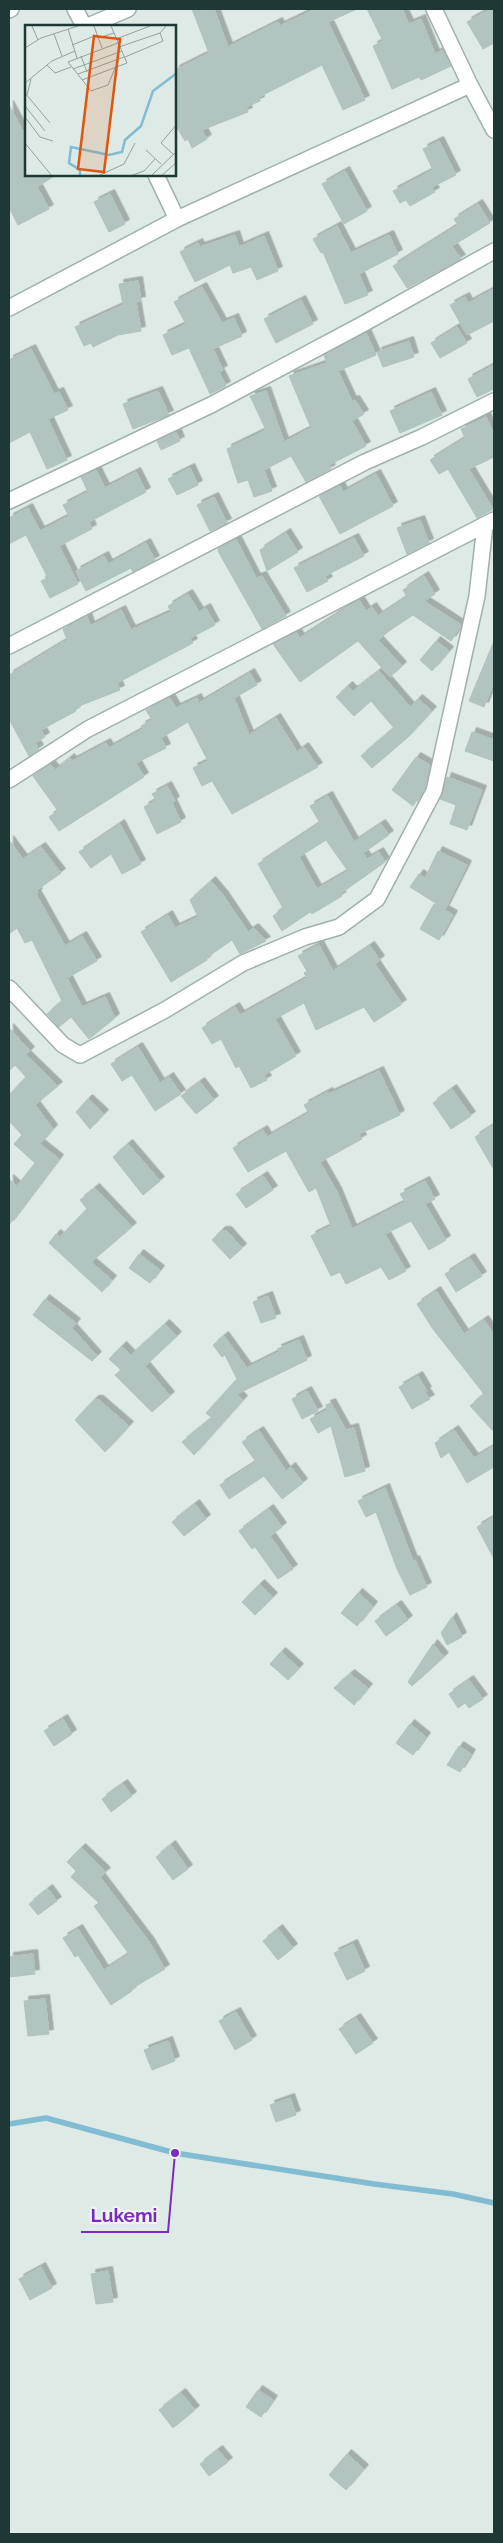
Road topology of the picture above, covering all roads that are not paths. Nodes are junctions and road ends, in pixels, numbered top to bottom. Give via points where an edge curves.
1 (75, 9) edge
2 (128, 9) edge
3 (434, 9) edge
4 (83, 25) edge
5 (90, 25) edge
6 (470, 85) junction
7 (494, 130) edge
8 (156, 176) edge
9 (177, 219) junction
10 (494, 251) edge
11 (9, 308) edge
12 (494, 400) edge
13 (9, 501) edge
14 (490, 523) edge
15 (9, 646) edge
16 (9, 780) edge
17 (9, 988) edge

1 - 4 street
2 - 5 street
3 - 6 street
6 - 7 street
6 - 9 street
8 - 9 street
9 - 11 street
10 - 13 street via 211,405
12 - 15 street via 365,462
14 - 16 street via 88,729
14 - 17 street via 434,791 377,899 339,927 305,937 243,963 165,1010 80,1055 63,1045

